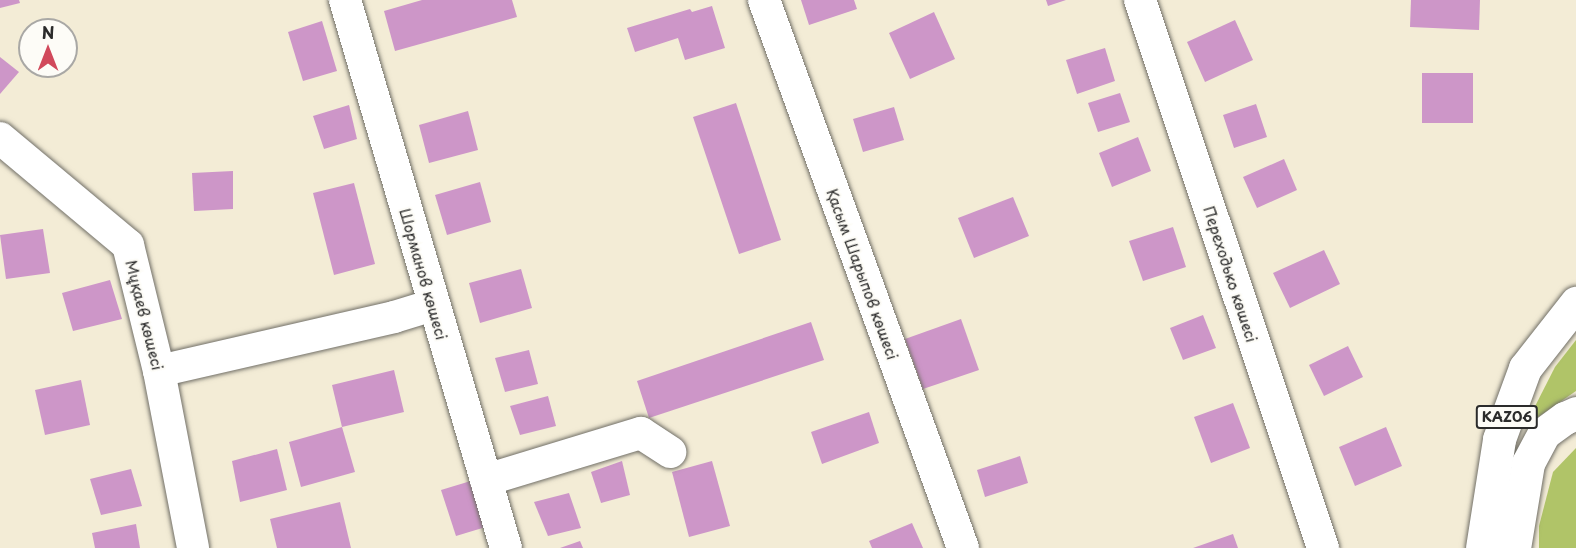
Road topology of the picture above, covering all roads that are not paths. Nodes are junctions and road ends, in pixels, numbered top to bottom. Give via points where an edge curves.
1 (345, 0) edge
2 (764, 0) edge
3 (1140, 0) edge
4 (0, 138) edge
5 (1576, 303) edge
6 (433, 305) junction
7 (159, 371) junction
8 (1576, 413) edge
9 (670, 452) dead end
10 (486, 480) junction
11 (193, 548) edge
12 (506, 548) edge
13 (963, 548) edge
14 (1323, 548) edge
15 (1482, 548) edge
16 (1514, 548) edge

1 - 6 street, Шорманов көшесі
2 - 13 street, Қасым Шарыпов көшесі
3 - 14 street, Переходько көшесі
4 - 7 street, Мұқаев көшесі via 128,245
5 - 15 main road, KАZ06 via 1525,368 1499,439
6 - 7 street
6 - 10 street, Шорманов көшесі
7 - 11 street, Мұқаев көшесі
8 - 16 main road via 1544,433 1528,463
9 - 10 street via 641,433
10 - 12 street, Шорманов көшесі

